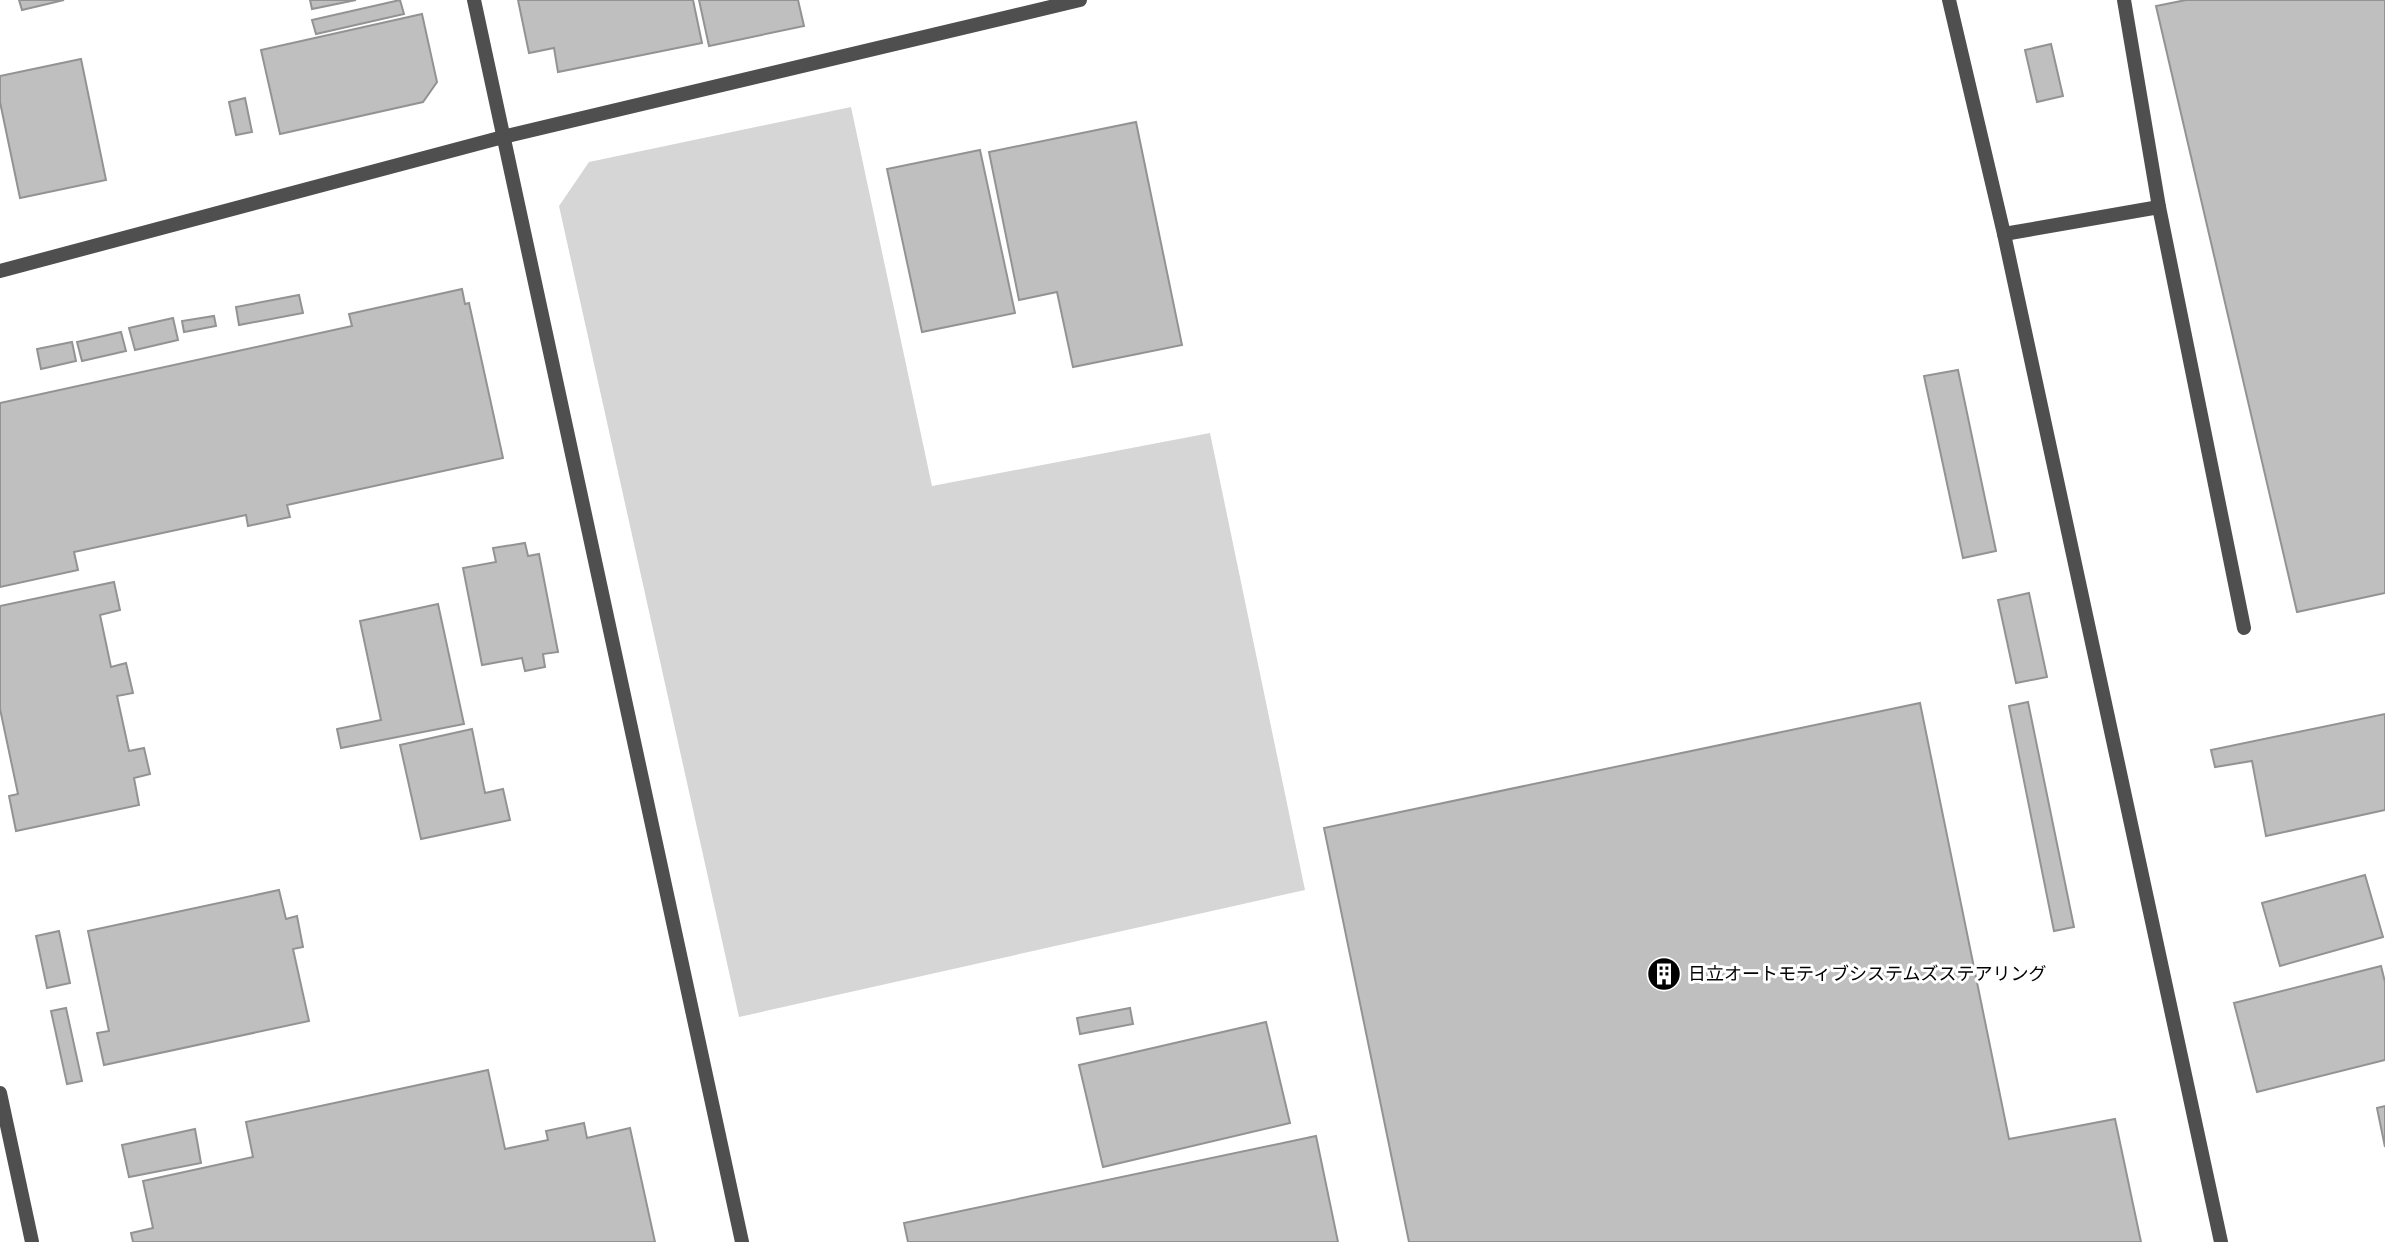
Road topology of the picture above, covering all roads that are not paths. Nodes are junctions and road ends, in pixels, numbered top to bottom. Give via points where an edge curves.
1 (474, 0) edge
2 (1080, 0) edge
3 (1949, 0) edge
4 (2124, 0) edge
5 (503, 137) junction
6 (2160, 206) junction
7 (2004, 234) junction
8 (0, 271) edge
9 (2244, 628) dead end
10 (0, 1093) edge
11 (32, 1242) edge
12 (742, 1242) edge
13 (2221, 1242) edge

1 - 5 street
2 - 5 street
3 - 7 street
4 - 6 street
5 - 8 street
5 - 12 street
6 - 7 street
6 - 9 street
7 - 13 street
10 - 11 street

